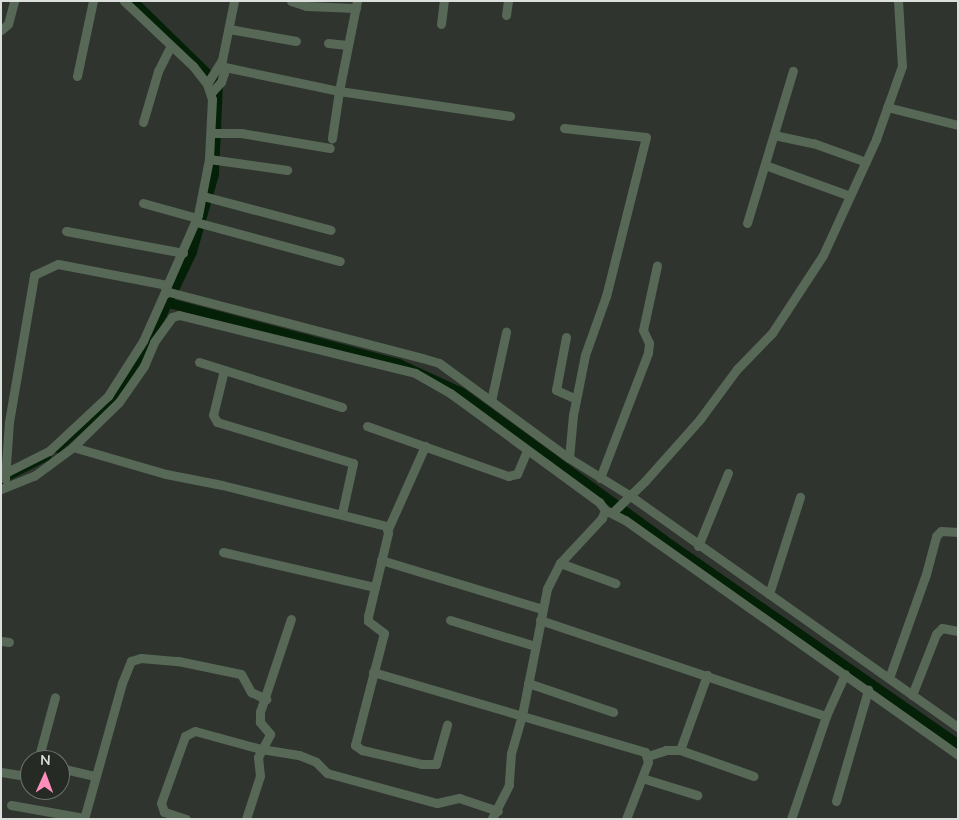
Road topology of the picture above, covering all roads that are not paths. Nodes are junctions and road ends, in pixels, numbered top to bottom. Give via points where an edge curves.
1 (14, 1) edge
2 (94, 1) edge
3 (124, 1) edge
4 (234, 1) edge
5 (291, 1) edge
6 (444, 1) edge
7 (508, 1) edge
8 (898, 1) edge
9 (356, 4) edge
10 (506, 15) dead end
11 (441, 24) dead end
12 (229, 29) junction
13 (1, 30) edge
14 (296, 41) dead end
15 (328, 43) dead end
16 (347, 45) junction
17 (171, 46) junction
18 (218, 69) junction
19 (793, 71) dead end
20 (77, 76) dead end
21 (208, 82) junction
22 (339, 90) junction
23 (211, 93) junction
24 (887, 107) junction
25 (510, 116) dead end
26 (143, 122) dead end
27 (958, 124) edge
28 (564, 128) dead end
29 (216, 133) junction
30 (774, 135) junction
31 (332, 138) dead end
32 (330, 148) dead end
33 (214, 160) junction
34 (866, 162) junction
35 (765, 165) junction
36 (287, 170) dead end
37 (850, 196) junction
38 (207, 197) junction
39 (143, 203) dead end
40 (199, 222) junction
41 (747, 223) dead end
42 (66, 230) dead end
43 (331, 230) dead end
44 (183, 253) junction
45 (340, 262) dead end
46 (658, 265) dead end
47 (170, 291) junction
48 (506, 332) dead end
49 (566, 337) dead end
50 (199, 362) dead end
51 (224, 370) junction
52 (576, 399) junction
53 (491, 401) junction
54 (342, 407) dead end
55 (367, 426) dead end
56 (425, 446) junction
57 (73, 447) junction
58 (527, 450) junction
59 (569, 458) junction
60 (728, 473) dead end
61 (600, 478) junction
62 (4, 481) edge
63 (800, 496) dead end
64 (627, 497) junction
65 (611, 510) junction
66 (342, 513) junction
67 (388, 529) junction
68 (958, 532) edge
69 (698, 546) junction
70 (223, 552) dead end
71 (381, 560) junction
72 (560, 563) junction
73 (615, 583) dead end
74 (375, 587) junction
75 (769, 594) junction
76 (542, 609) junction
77 (291, 619) dead end
78 (450, 620) dead end
79 (540, 620) junction
80 (958, 631) edge
81 (535, 646) junction
82 (373, 672) junction
83 (845, 674) junction
84 (707, 675) junction
85 (889, 678) junction
86 (528, 683) junction
87 (868, 690) junction
88 (912, 695) junction
89 (55, 697) dead end
90 (266, 699) junction
91 (613, 712) dead end
92 (522, 715) junction
93 (826, 716) junction
94 (447, 725) dead end
95 (958, 727) edge
96 (261, 749) junction
97 (41, 750) edge
98 (680, 750) junction
99 (958, 755) edge
100 (648, 756) junction
101 (70, 770) edge
102 (1, 772) edge
103 (20, 775) edge
104 (95, 776) junction
105 (754, 776) dead end
106 (642, 778) junction
107 (697, 795) dead end
108 (836, 801) dead end
109 (11, 805) dead end
110 (495, 815) edge
111 (84, 818) edge
112 (186, 819) edge
113 (246, 819) edge
114 (626, 819) edge
115 (791, 819) edge

1 - 13 street via 8,24
2 - 20 street
3 - 17 street
4 - 12 street
5 - 9 street via 306,6
6 - 11 street
7 - 10 street
8 - 24 street via 902,58
9 - 16 street
12 - 14 street
12 - 18 street
15 - 16 street
16 - 22 street
17 - 21 street
17 - 26 street via 158,72
18 - 21 street
18 - 22 street
18 - 23 street via 224,73
19 - 30 street
21 - 23 street
22 - 25 street
22 - 31 street
23 - 29 street
24 - 27 street
24 - 34 street
28 - 52 street via 646,137 606,296 585,355
29 - 32 street
29 - 33 street
30 - 34 street via 813,143
30 - 35 street
33 - 36 street
33 - 38 street
34 - 37 street
35 - 37 street
35 - 41 street
37 - 64 street via 823,255 772,332 737,369 694,426
38 - 40 street
38 - 43 street
39 - 40 street
40 - 44 street
40 - 45 street
42 - 44 street
44 - 47 street
46 - 61 street via 643,330 649,343 648,353
47 - 53 street via 439,363
47 - 62 street via 108,396 49,451
47 - 62 street via 58,264 34,275 8,422
48 - 53 street
49 - 52 street via 556,390
50 - 51 street
51 - 54 street
51 - 66 street via 214,408 217,422 353,463
52 - 59 street
53 - 59 street
55 - 56 street
56 - 58 street via 513,476 520,469
56 - 67 street
57 - 58 street via 127,393 166,324 179,315 415,373 450,394
57 - 62 street via 34,476
57 - 66 street via 166,474
58 - 65 street
59 - 61 street
60 - 69 street
61 - 64 street
63 - 75 street
64 - 65 street
64 - 69 street
65 - 72 street
65 - 83 street
66 - 67 street via 382,524
67 - 71 street
68 - 85 street via 941,531 936,536
69 - 75 street
70 - 74 street
71 - 74 street
71 - 76 street
72 - 73 street
72 - 76 street via 547,589
74 - 82 street via 368,621 384,633
75 - 85 street
76 - 79 street
77 - 90 street
78 - 81 street
79 - 81 street
79 - 84 street
80 - 88 street via 942,628 936,634
81 - 86 street
82 - 92 street
82 - 94 street via 356,738 358,748 422,764 436,764
83 - 87 street
83 - 93 street
84 - 93 street
84 - 98 street
85 - 88 street
86 - 91 street
86 - 92 street
87 - 99 street
87 - 108 street
88 - 95 street
89 - 97 street
90 - 96 street via 259,718 270,734
90 - 104 street via 251,692 241,674 188,662 136,658 128,665
92 - 100 street via 639,749
92 - 110 street via 511,752 509,785
93 - 115 street
96 - 110 street via 308,758 328,773 437,803 459,798
96 - 112 street via 195,731 185,736 161,808
96 - 113 street via 258,758 260,776
98 - 100 street via 666,750
98 - 105 street
100 - 106 street
101 - 104 street
102 - 103 street
104 - 111 street
106 - 107 street
106 - 114 street
109 - 111 street

